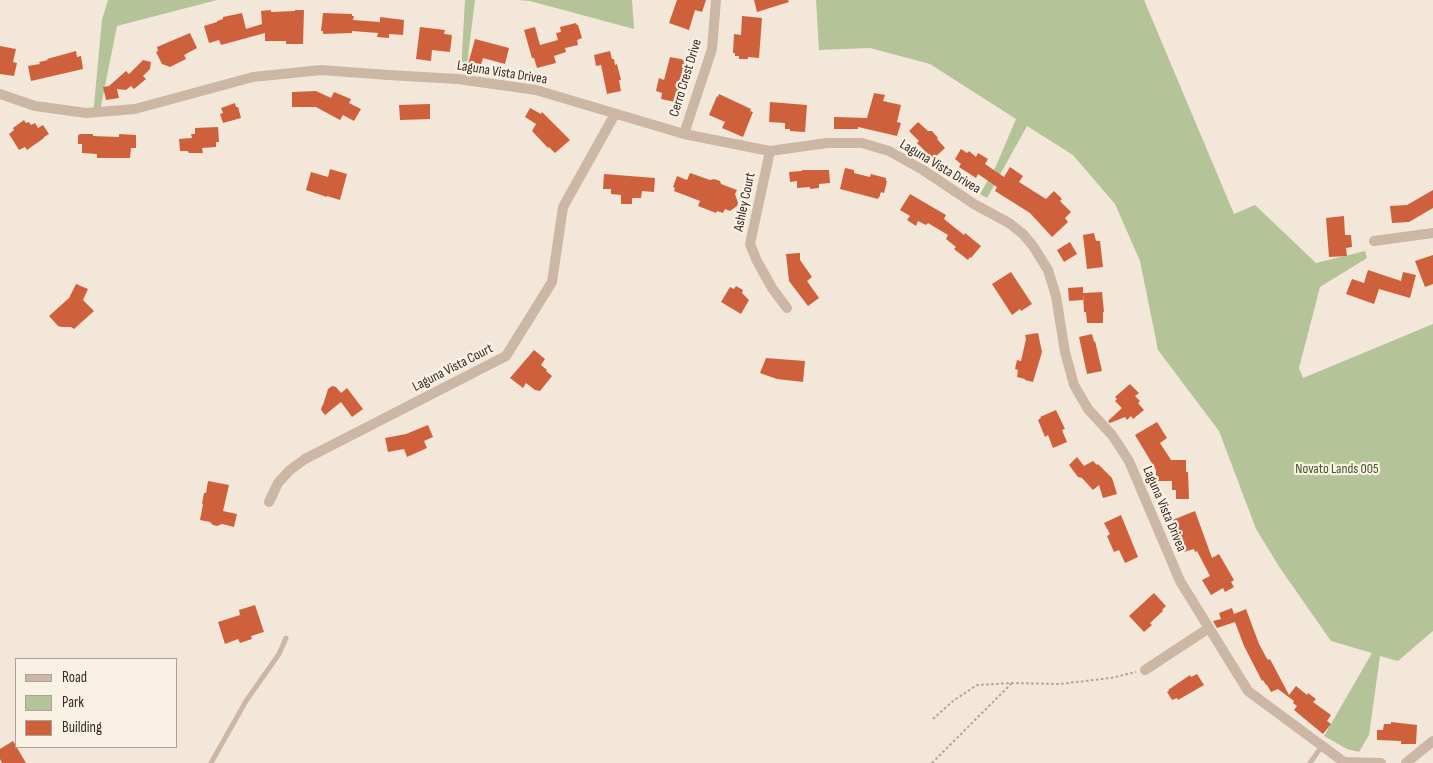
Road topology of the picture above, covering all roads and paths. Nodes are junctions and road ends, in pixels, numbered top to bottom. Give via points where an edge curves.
1 (716, 0) edge
2 (0, 94) edge
3 (615, 114) junction
4 (684, 134) junction
5 (770, 151) junction
6 (1433, 233) edge
7 (1374, 242) dead end
8 (787, 308) dead end
9 (269, 502) dead end
10 (1209, 628) junction
11 (286, 638) dead end
12 (1145, 670) joint
13 (1012, 683) junction
14 (933, 719) dead end
15 (1433, 741) edge
16 (1325, 748) junction
17 (211, 763) edge
18 (932, 763) edge
19 (1310, 763) edge
20 (1339, 763) edge
21 (1381, 763) edge
22 (1406, 763) edge

1 - 4 street, Cerro Crest Drive via 712,49
2 - 3 street, Laguna Vista Drivea via 35,106 86,113 135,109 253,77 321,70 458,79 536,90
3 - 4 street, Laguna Vista Drivea
3 - 9 street, Laguna Vista Court via 563,207 552,282 506,356 305,460 278,483
4 - 5 street, Laguna Vista Drivea
5 - 8 street, Ashley Court via 750,244 772,288
5 - 10 street, Laguna Vista Drivea via 827,143 862,143 889,151 1023,234 1048,270 1074,385 1128,461 1180,581
6 - 7 street
10 - 12 street
10 - 16 street, Laguna Vista Drivea via 1248,692
11 - 17 lane
12 - 13 path via 1059,684
13 - 14 path via 977,685
13 - 18 path
15 - 22 street
16 - 19 lane
16 - 20 lane
16 - 21 street, Laguna Vista Drivea via 1344,762

